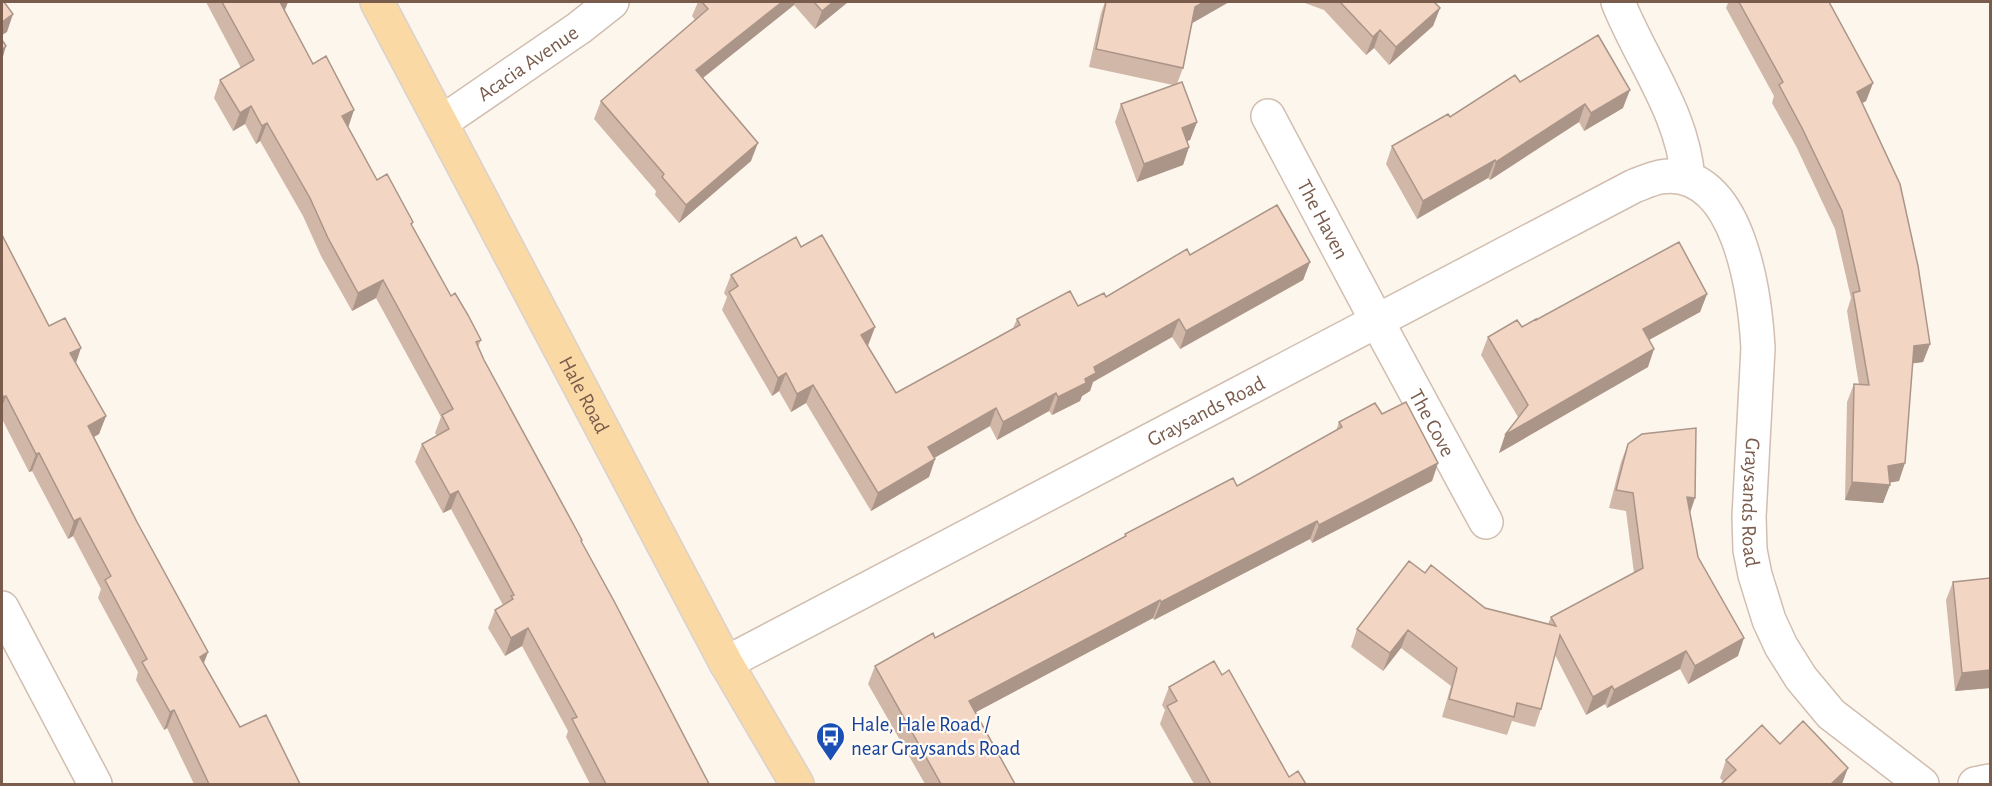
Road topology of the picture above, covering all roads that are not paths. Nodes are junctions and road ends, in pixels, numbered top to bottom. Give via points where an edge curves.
1 (377, 2) edge
2 (612, 2) edge
3 (1618, 2) edge
4 (1268, 116) dead end
5 (442, 122) junction
6 (1688, 179) junction
7 (1378, 323) junction
8 (1486, 522) dead end
9 (2, 608) edge
10 (726, 663) junction
11 (1990, 781) edge
12 (95, 784) edge
13 (797, 784) edge
14 (1922, 784) edge
15 (1975, 784) edge

1 - 5 main road, Hale Road
2 - 5 street, Acacia Avenue
3 - 6 street via 1675,118
4 - 7 street, The Haven
5 - 10 main road, Hale Road
6 - 7 street, Graysands Road via 1660,177 1634,186
6 - 14 street, Graysands Road via 1710,192 1731,220 1754,300 1758,378 1749,518 1755,575 1768,620 1801,678 1831,714
7 - 8 street, The Cove
7 - 10 street, Graysands Road
9 - 12 street
10 - 13 main road, Hale Road
11 - 15 street

